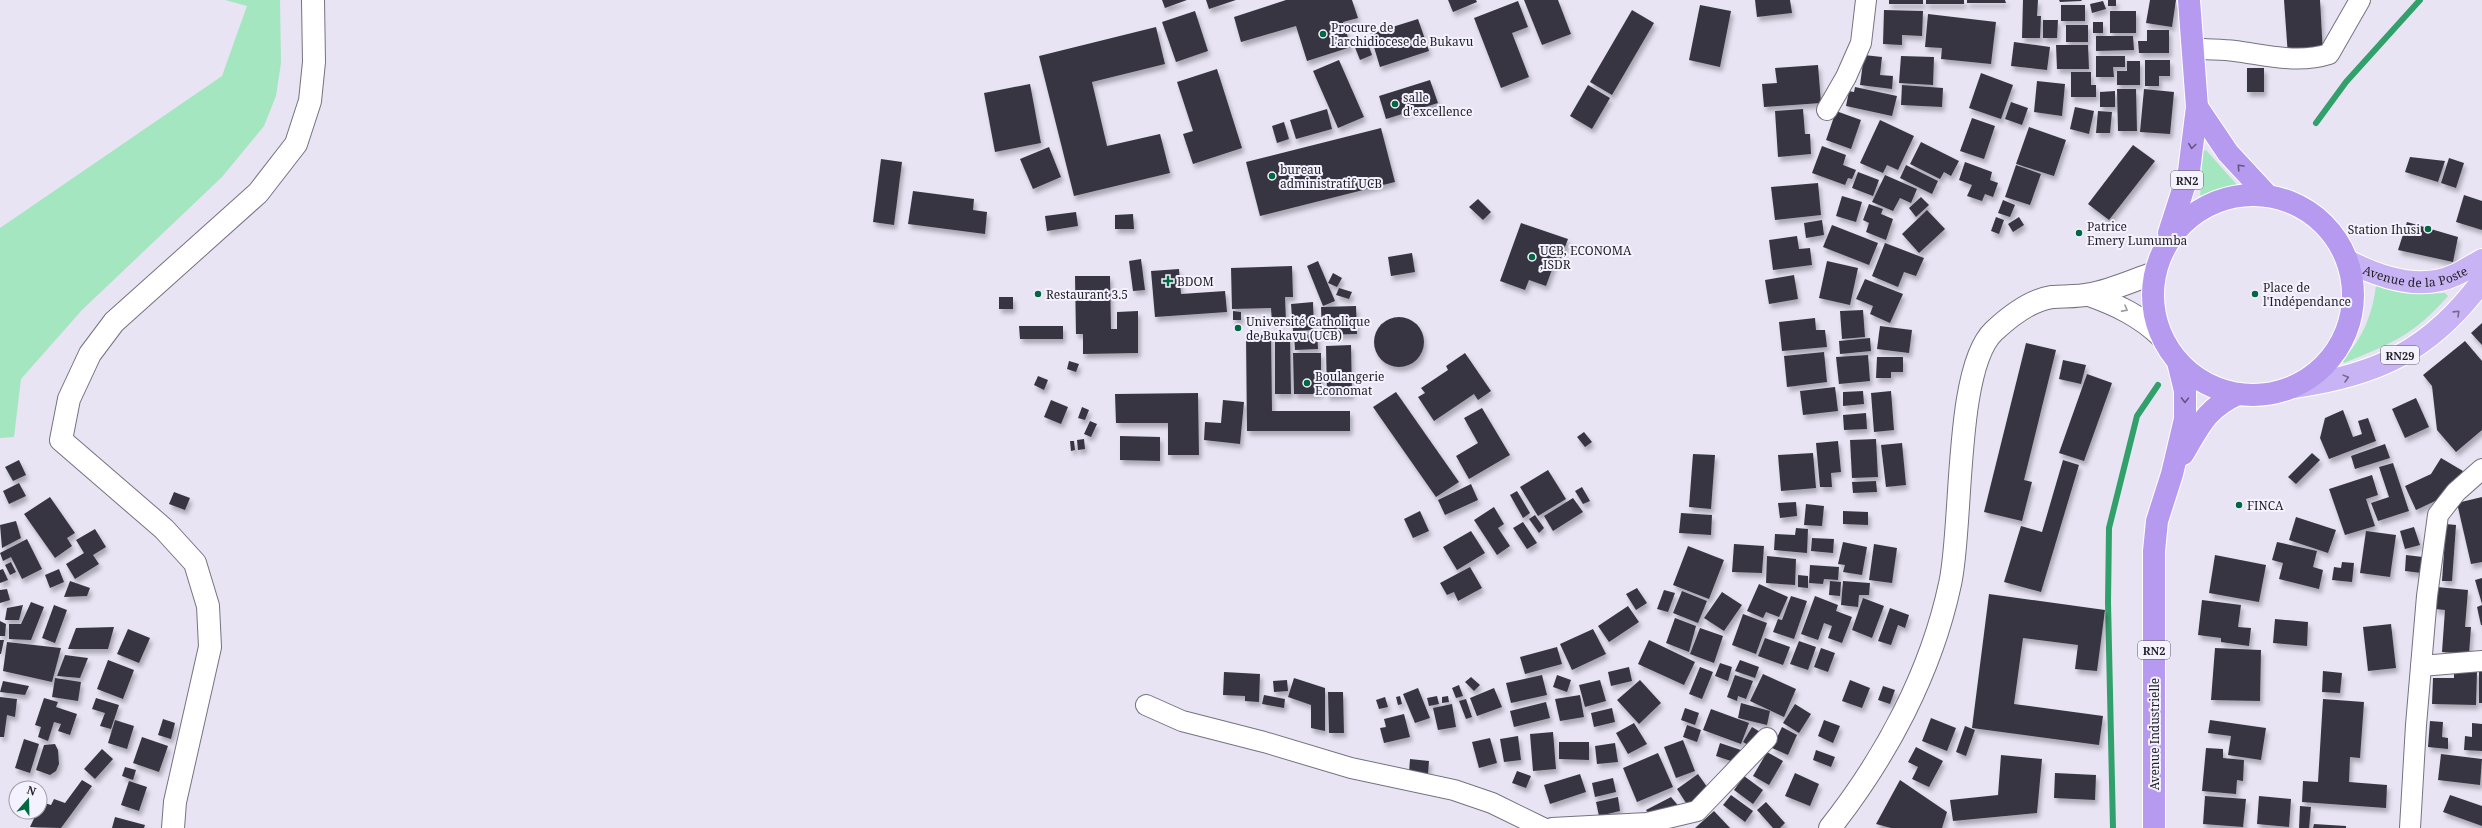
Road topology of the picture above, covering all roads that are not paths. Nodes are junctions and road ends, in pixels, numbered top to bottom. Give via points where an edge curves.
1 (312, 0) edge
2 (1866, 0) edge
3 (2189, 0) edge
4 (2360, 0) edge
5 (2192, 48) junction
6 (2197, 107) junction
7 (1827, 110) dead end
8 (2267, 195) junction
9 (2163, 249) junction
10 (2482, 260) edge
11 (2348, 261) junction
12 (2155, 272) junction
13 (2482, 281) edge
14 (2089, 295) junction
15 (2161, 336) junction
16 (2178, 362) junction
17 (2294, 387) junction
18 (2238, 394) junction
19 (2482, 469) edge
20 (2172, 474) junction
21 (2482, 661) edge
22 (2421, 666) junction
23 (1146, 705) dead end
24 (1768, 738) dead end
25 (173, 828) edge
26 (1543, 828) edge
27 (1552, 828) edge
28 (1830, 828) edge
29 (2154, 828) edge
30 (2410, 828) edge

1 - 25 street via 314,62 311,94 296,144 258,193 114,322 90,354 69,399 61,440 164,529 195,563 208,606 210,647 176,802
2 - 7 street via 1861,43 1846,77
3 - 5 highway, RN2
4 - 5 street via 2329,54 2289,59
5 - 6 highway, RN2
8 -> 6 highway, RN2 via 2228,153
6 -> 9 highway, RN2 via 2189,172
8 - 9 highway via 2233,196 2201,208 2176,230
8 - 11 highway via 2297,204 2310,212 2333,233
9 - 12 highway
10 - 11 main road, Avenue de la Poste via 2455,276 2435,282 2413,282 2369,271
11 - 17 highway via 2354,290 2352,313 2346,335 2335,354 2320,371
12 - 14 street via 2117,288
12 - 15 highway via 2152,297
17 -> 13 main road, RN29 via 2352,376 2391,360 2437,332 2463,307
14 -> 15 street via 2115,304 2144,319
14 - 28 street via 2049,297 2027,306 1992,332 1975,363 1958,492 1951,583 1938,628 1895,732 1874,768
15 - 16 highway
16 - 18 highway via 2205,383
16 -> 20 highway, Avenue Industrielle / RN2 via 2185,391 2184,420
17 - 18 highway via 2266,394
18 - 20 highway, Avenue Industrielle / RN2 via 2219,402 2202,421
19 - 22 street via 2456,492 2438,515
20 - 29 highway, Avenue Industrielle / RN2 via 2157,521 2154,551
21 - 22 street
22 - 30 street
23 - 26 street via 1182,721 1351,768 1454,790 1492,803
24 - 27 street via 1697,811 1647,823

